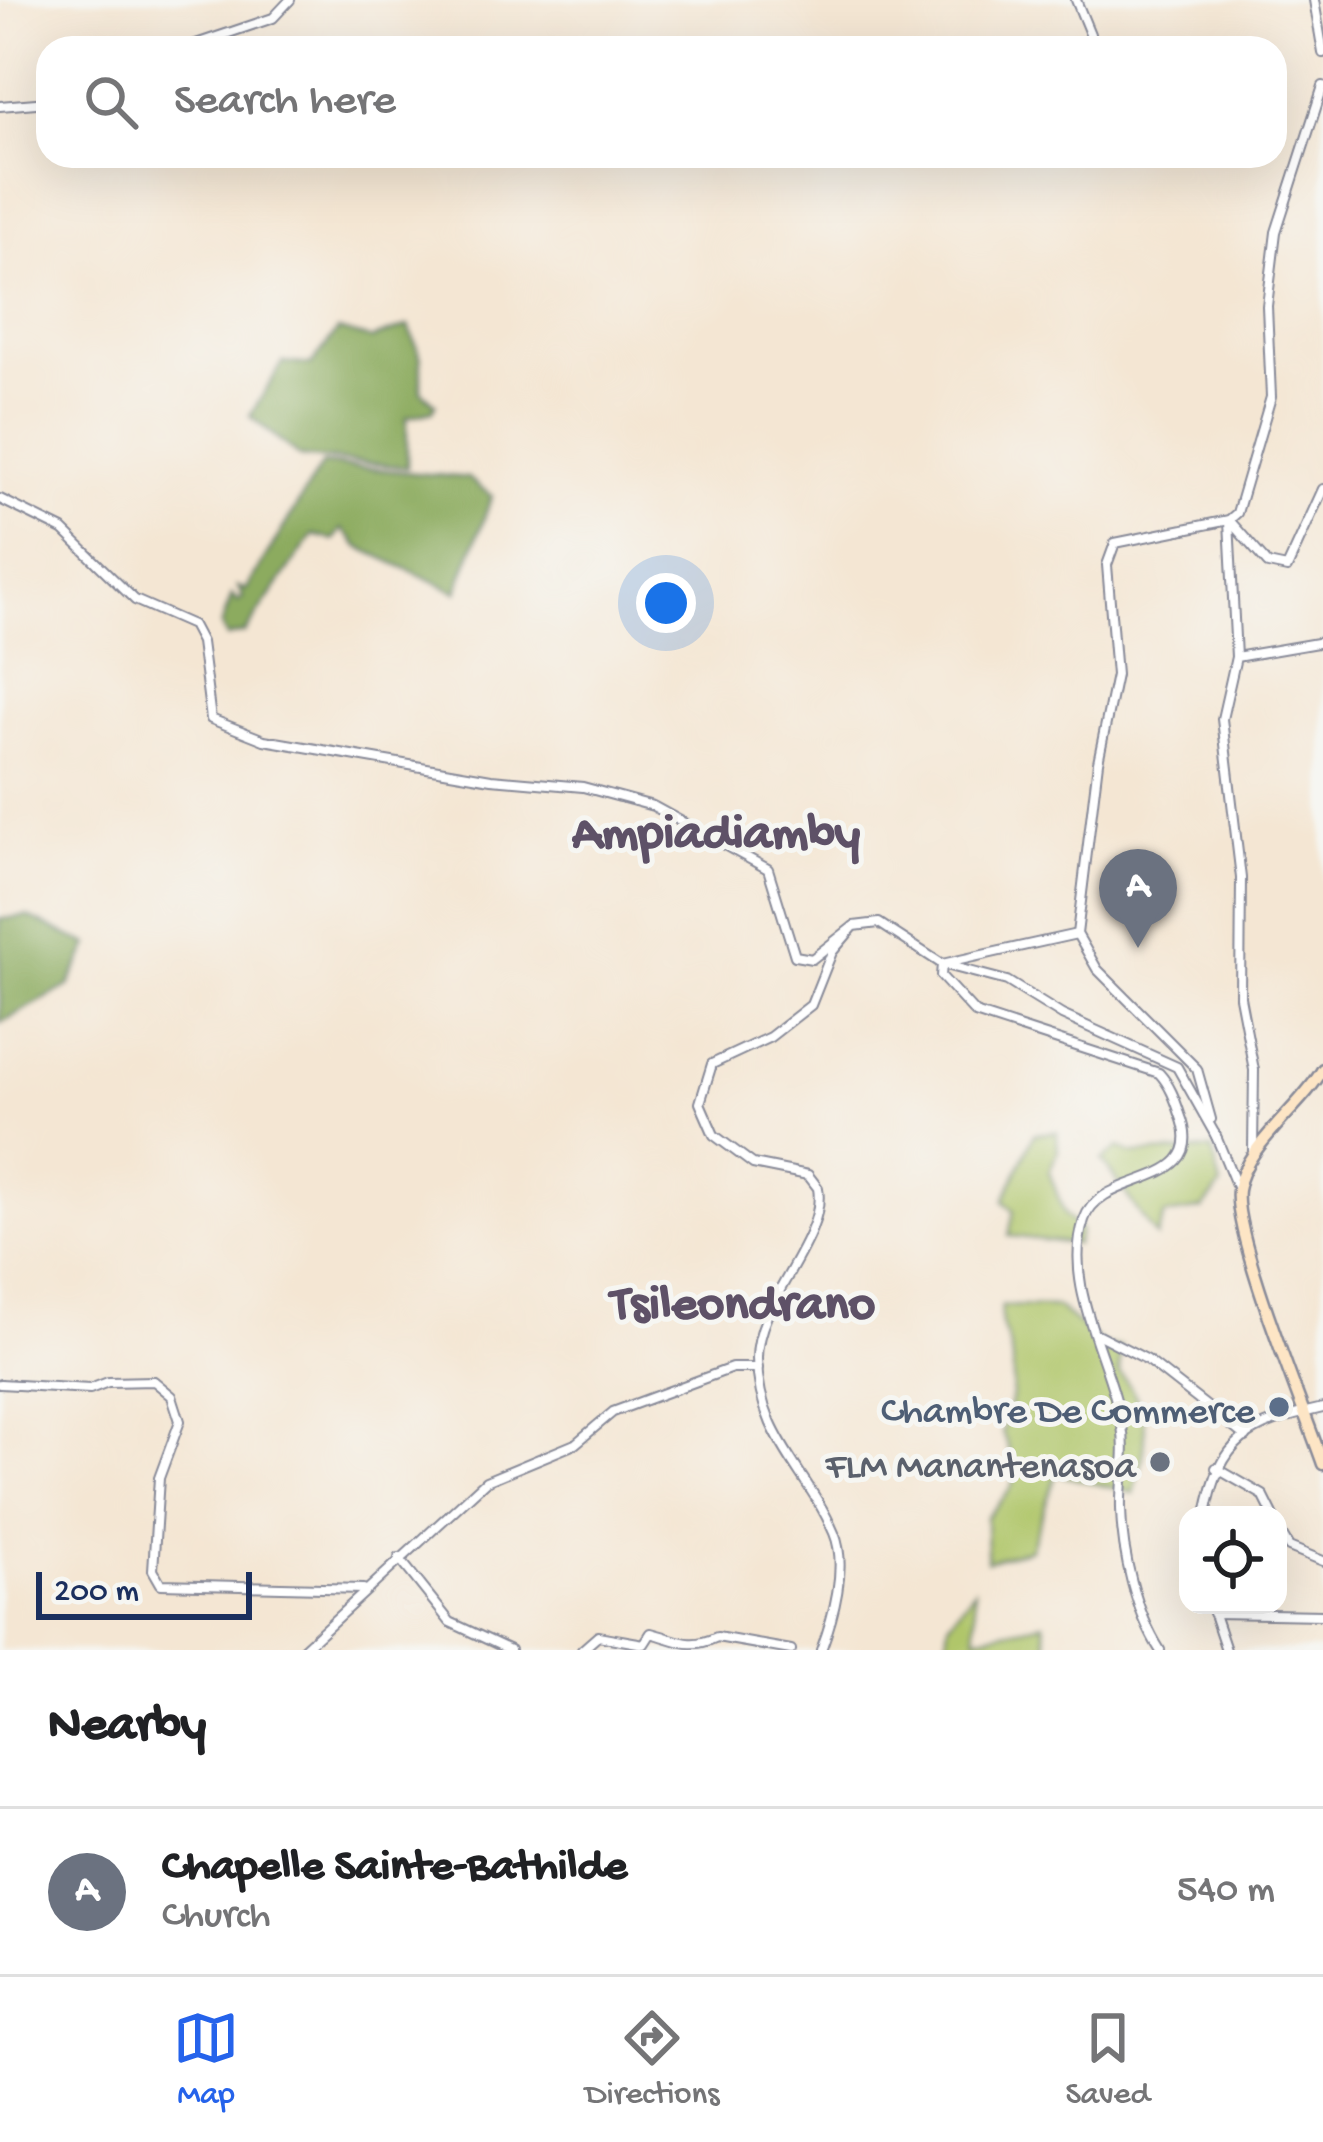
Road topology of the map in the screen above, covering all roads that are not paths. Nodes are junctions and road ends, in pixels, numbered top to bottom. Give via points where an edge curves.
1 (290, 0) edge
2 (1076, 0) edge
3 (1314, 0) edge
4 (1090, 34) dead end
5 (221, 36) edge
6 (1323, 52) edge
7 (1323, 86) edge
8 (36, 103) edge
9 (0, 106) edge
10 (1323, 489) edge
11 (0, 499) edge
12 (1229, 520) junction
13 (1323, 643) edge
14 (1236, 657) junction
15 (854, 926) junction
16 (1077, 934) junction
17 (942, 964) junction
18 (1321, 1077) edge
19 (1216, 1138) junction
20 (1252, 1160) junction
21 (1238, 1190) junction
22 (1097, 1334) junction
23 (758, 1368) junction
24 (0, 1384) edge
25 (1323, 1408) edge
26 (1305, 1412) junction
27 (1246, 1437) junction
28 (1323, 1464) edge
29 (1216, 1468) junction
30 (1208, 1506) edge
31 (1268, 1506) edge
32 (1287, 1544) edge
33 (400, 1558) junction
34 (1323, 1561) edge
35 (363, 1589) junction
36 (1287, 1613) edge
37 (1214, 1614) edge
38 (1323, 1615) edge
39 (302, 1650) edge
40 (510, 1650) edge
41 (582, 1650) edge
42 (791, 1650) edge
43 (820, 1650) edge
44 (1160, 1650) edge
45 (1226, 1650) edge

1 - 5 street via 273,19
2 - 4 street
3 - 6 street
7 - 12 street via 1276,232 1267,306 1271,397
8 - 9 street
10 - 12 street via 1287,568 1268,564
11 - 15 street via 63,530 135,600 192,626 211,719 304,748 583,787 653,806 768,869 795,956 812,959
12 - 14 street
12 - 16 street via 1115,543 1108,553 1116,675
13 - 14 street
14 - 20 street via 1222,719 1241,878 1240,997 1257,1124
15 - 17 street via 891,927
15 - 23 street via 832,952 811,1004 770,1037 712,1064 702,1085 700,1103 714,1135 753,1164 808,1175 818,1188 817,1210 760,1334
16 - 17 street
16 - 19 street via 1097,969 1197,1069
17 - 19 street via 1006,981 1062,1016 1177,1067
17 - 22 street via 941,976 976,1013 1147,1069 1168,1084 1186,1128 1179,1158 1100,1194 1084,1219 1078,1264
18 - 20 street
19 - 21 street
20 - 21 street
21 - 26 street via 1246,1240
22 - 27 street via 1146,1359
22 - 44 street via 1123,1427 1123,1527 1141,1613
23 - 33 street via 732,1368 613,1412 575,1444 486,1481
23 - 43 street via 779,1448 836,1536 837,1576
24 - 35 street via 90,1389 154,1381 172,1396 180,1421 159,1478 153,1570 161,1584
25 - 26 street
26 - 27 street
26 - 28 street
27 - 29 street
29 - 30 street
29 - 31 street
32 - 34 street
33 - 35 street
33 - 40 street via 450,1622
35 - 39 street
36 - 38 street
37 - 45 street
41 - 42 street via 598,1636 644,1644 651,1633 685,1647 717,1637

